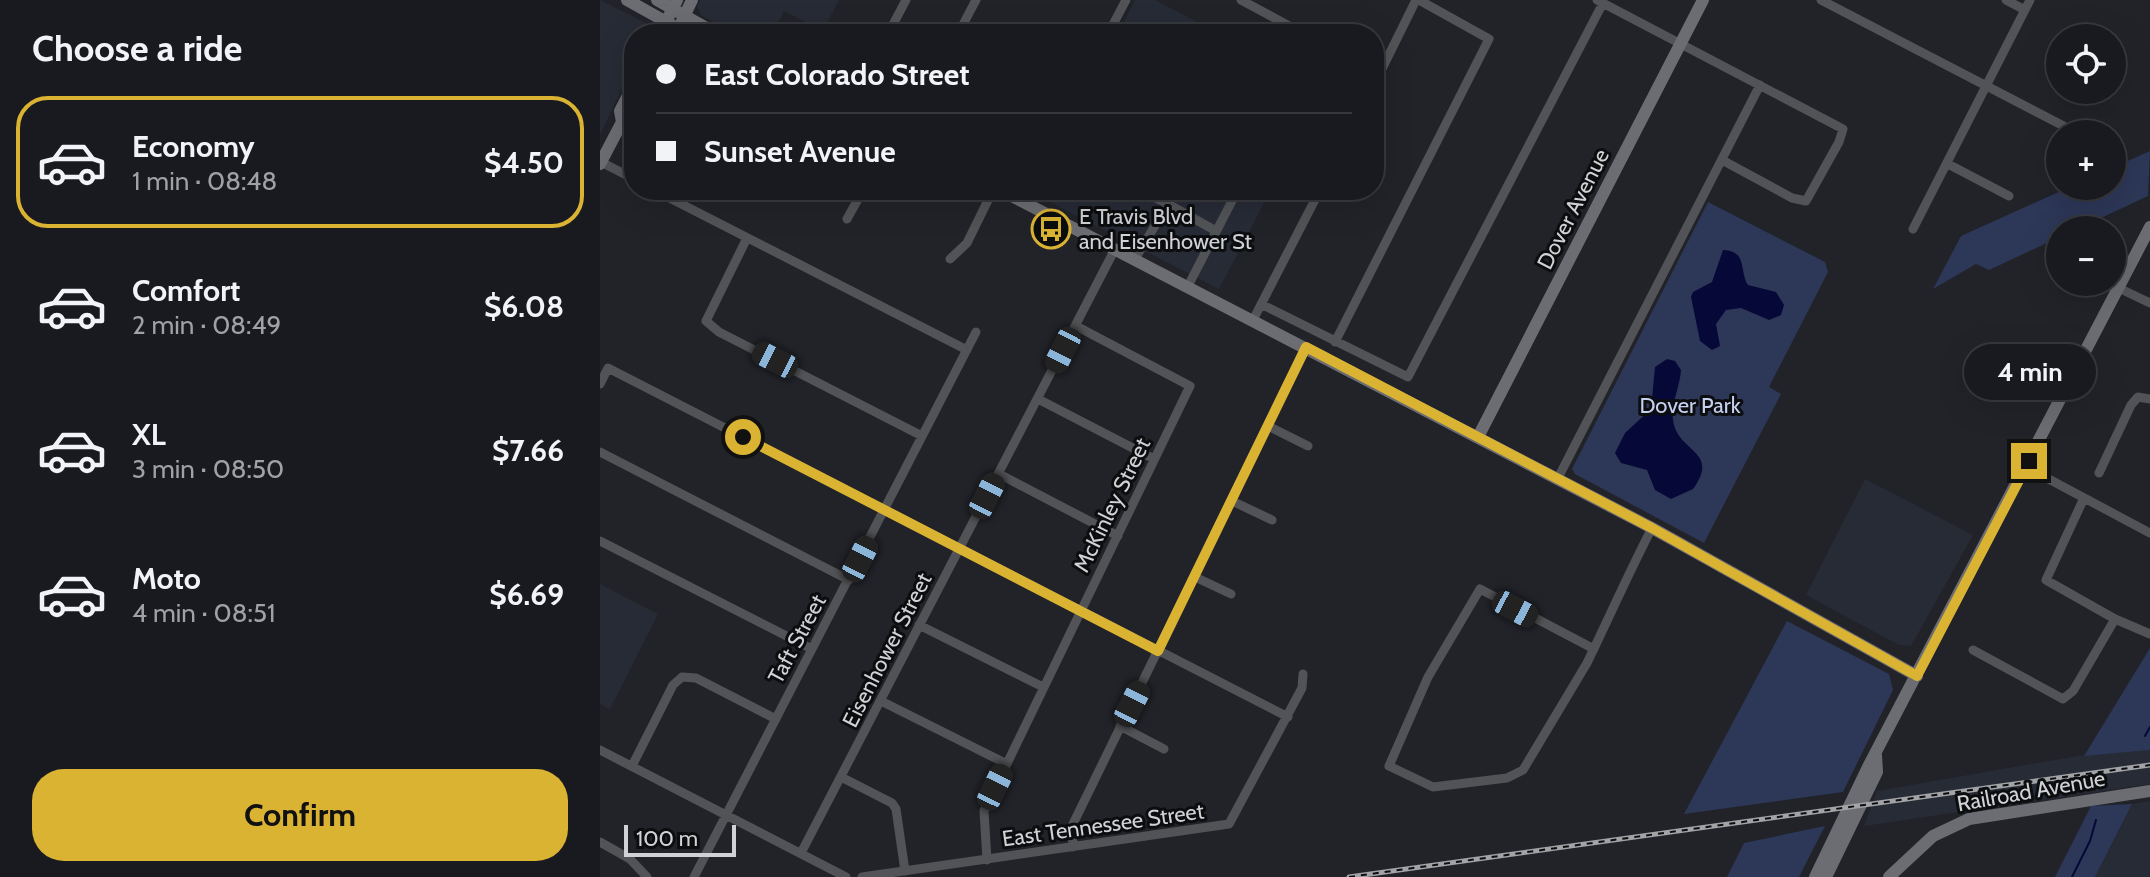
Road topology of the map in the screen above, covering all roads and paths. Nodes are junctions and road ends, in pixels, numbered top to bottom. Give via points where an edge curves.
1 (627, 0) edge
2 (657, 0) edge
3 (692, 0) edge
4 (906, 0) edge
5 (976, 0) edge
6 (1126, 0) edge
7 (1241, 0) edge
8 (1418, 0) edge
9 (1703, 0) edge
10 (1821, 0) edge
11 (2006, 0) edge
12 (2030, 0) edge
13 (1600, 2) edge
14 (2025, 10) junction
15 (677, 20) edge
16 (894, 24) edge
17 (963, 24) edge
18 (1113, 24) edge
19 (1285, 24) edge
20 (1681, 43) junction
21 (1384, 59) edge
22 (1760, 85) junction
23 (1986, 85) junction
24 (624, 103) edge
25 (2052, 120) edge
26 (622, 122) joint
27 (1722, 160) junction
28 (600, 163) edge
29 (1948, 164) junction
30 (624, 174) edge
31 (2009, 196) dead end
32 (673, 200) edge
33 (857, 200) edge
34 (988, 200) edge
35 (1032, 200) edge
36 (1160, 200) edge
37 (1232, 200) edge
38 (1315, 200) edge
39 (1168, 204) junction
40 (847, 219) dead end
41 (2150, 227) edge
42 (1913, 229) dead end
43 (1216, 231) junction
44 (747, 238) junction
45 (1115, 249) junction
46 (950, 259) dead end
47 (1135, 259) junction
48 (2126, 264) edge
49 (1188, 286) junction
50 (2126, 292) edge
51 (2107, 296) edge
52 (2150, 303) edge
53 (1261, 304) junction
54 (1253, 320) junction
55 (1076, 326) junction
56 (976, 332) dead end
57 (1335, 342) junction
58 (1306, 347) junction
59 (967, 350) junction
60 (600, 384) edge
61 (1038, 399) junction
62 (2150, 399) edge
63 (1268, 426) junction
64 (922, 436) junction
65 (1478, 437) junction
66 (1308, 446) dead end
67 (600, 452) edge
68 (1154, 459) junction
69 (2026, 467) junction
70 (2099, 473) dead end
71 (999, 474) junction
72 (1558, 478) junction
73 (2084, 498) junction
74 (1232, 501) junction
75 (886, 510) junction
76 (1272, 520) dead end
77 (1652, 528) junction
78 (2150, 533) edge
79 (1118, 536) junction
80 (600, 541) edge
81 (960, 548) junction
82 (1195, 577) junction
83 (849, 580) junction
84 (1231, 594) dead end
85 (1080, 612) junction
86 (2115, 619) junction
87 (919, 625) junction
88 (2150, 634) edge
89 (812, 649) junction
90 (1594, 649) junction
91 (1973, 650) dead end
92 (1158, 651) junction
93 (1303, 674) dead end
94 (1917, 676) junction
95 (1043, 687) junction
96 (881, 701) junction
97 (1288, 717) junction
98 (776, 719) junction
99 (1120, 726) junction
100 (1164, 749) dead end
101 (600, 750) edge
102 (1876, 752) junction
103 (1007, 764) junction
104 (632, 766) junction
105 (841, 777) junction
106 (2150, 791) edge
107 (728, 816) junction
108 (600, 842) edge
109 (1073, 847) junction
110 (801, 853) junction
111 (987, 860) junction
112 (905, 871) junction
113 (647, 877) edge
114 (694, 877) edge
115 (846, 877) edge
116 (862, 877) edge
117 (1815, 877) edge
118 (1826, 877) edge
119 (1889, 877) edge

1 - 15 main road
2 - 15 main road
3 - 15 main road
4 - 16 street
5 - 17 street
6 - 18 street
7 - 19 street
8 - 21 street
8 - 57 street via 1489,39
9 - 20 main road, Dover Avenue
10 - 23 street
11 - 14 street
12 - 14 street
13 - 20 street
13 - 57 street via 1408,377
14 - 23 street
20 - 22 street
20 - 65 main road, Dover Avenue
22 - 27 street
22 - 27 street via 1843,129 1839,142 1806,201
23 - 25 street
23 - 29 street
24 - 26 main road
26 - 28 main road
27 - 72 street
28 - 30 street
29 - 31 street
29 - 42 street
32 - 44 street
33 - 40 street
34 - 46 street via 967,243
35 - 45 main road
36 - 39 street
37 - 43 street
38 - 53 street
39 - 43 street
39 - 47 street
41 - 48 main road
43 - 49 street
44 - 59 street
44 - 64 street via 706,321
45 - 47 main road
45 - 55 street, Eisenhower Street
47 - 49 main road
49 - 54 main road
50 - 52 street
51 - 69 main road
53 - 54 street
53 - 57 street
54 - 58 main road
55 - 61 street, Eisenhower Street
55 - 68 street, McKinley Street via 1190,386
56 - 59 street, Taft Street
58 - 63 street
58 - 65 main road
59 - 64 street, Taft Street
60 - 75 street via 608,368
61 - 68 street
61 - 71 street, Eisenhower Street
62 - 70 street via 2138,397 2131,405
63 - 66 street
63 - 74 street
64 - 75 street, Taft Street
65 - 72 main road
67 - 83 street
68 - 79 street, McKinley Street
69 - 73 street
69 - 94 main road
71 - 79 street
71 - 81 street, Eisenhower Street
72 - 77 main road
73 - 78 street
73 - 86 street via 2046,580
74 - 76 street
74 - 82 street
75 - 81 street
75 - 83 street, Taft Street
77 - 90 street
77 - 94 main road
79 - 85 street, McKinley Street
80 - 89 street
81 - 85 street
81 - 87 street, Eisenhower Street
82 - 84 street
82 - 92 street
83 - 89 street, Taft Street
85 - 92 street
85 - 95 street, McKinley Street
86 - 88 street
86 - 91 street via 2073,691 2063,699
87 - 95 street
87 - 96 street, Eisenhower Street
89 - 98 street, Taft Street
90 - 90 street via 1523,770 1507,778 1433,787 1389,766 1428,677 1480,589
92 - 97 street
92 - 99 street
93 - 97 street, East Tennessee Street
94 - 102 main road
95 - 103 street, McKinley Street
96 - 103 street
96 - 105 street, Eisenhower Street
97 - 109 street, East Tennessee Street via 1229,824
98 - 104 street via 696,678 682,677
98 - 107 street, Taft Street
99 - 100 street
99 - 109 street via 1072,826
101 - 104 street
102 - 117 main road
102 - 118 main road via 1877,772
103 - 111 street, McKinley Street via 982,816
104 - 107 street
105 - 110 street, Eisenhower Street
105 - 112 street via 892,803
106 - 119 main road, Railroad Avenue via 1969,819 1933,836
107 - 110 street
107 - 114 street, Taft Street
108 - 113 street via 630,859
109 - 111 street, East Tennessee Street
110 - 115 street
111 - 112 street, East Tennessee Street
112 - 116 street, East Tennessee Street

